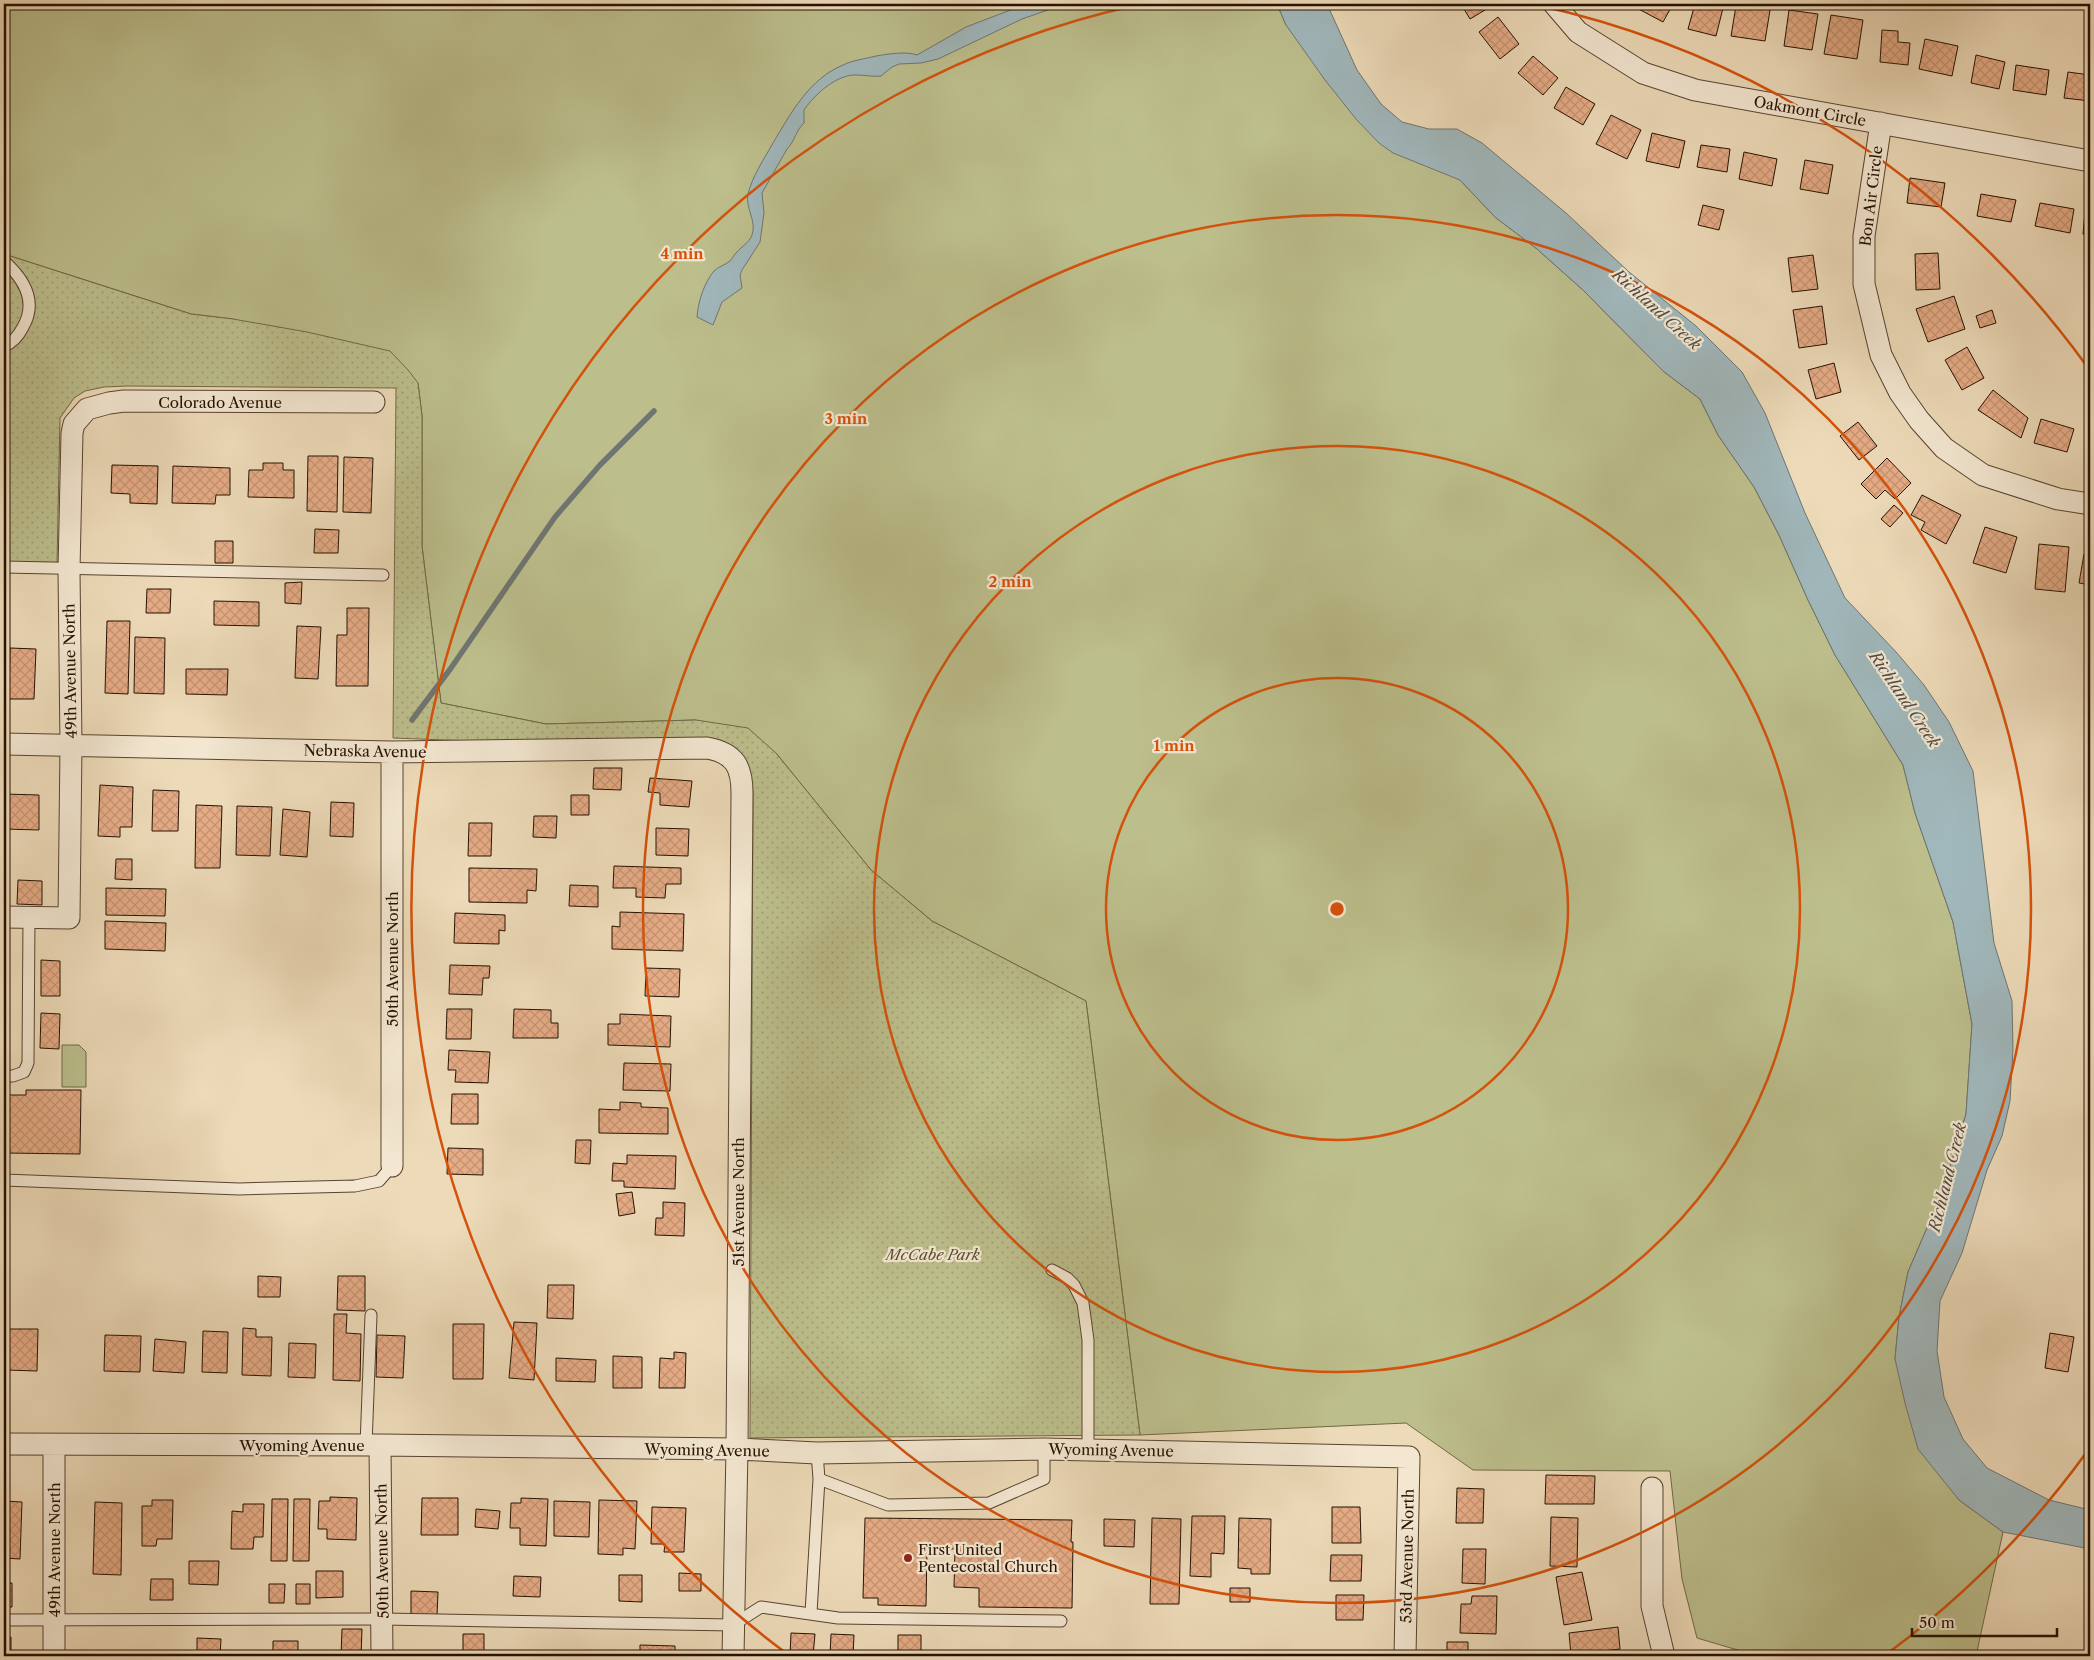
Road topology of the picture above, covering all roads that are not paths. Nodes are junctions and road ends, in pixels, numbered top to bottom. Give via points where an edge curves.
1 (1554, 4) edge
2 (1880, 124) junction
3 (2090, 161) edge
4 (4, 261) edge
5 (4, 346) edge
6 (374, 402) dead end
7 (74, 424) joint
8 (2090, 504) edge
9 (4, 568) edge
10 (69, 570) junction
11 (383, 575) dead end
12 (4, 744) edge
13 (71, 745) junction
14 (392, 752) junction
15 (724, 754) joint
16 (4, 917) edge
17 (29, 918) junction
18 (4, 1076) edge
19 (392, 1166) joint
20 (4, 1180) edge
21 (1052, 1270) dead end
22 (371, 1315) dead end
23 (4, 1444) edge
24 (54, 1445) junction
25 (373, 1445) junction
26 (736, 1449) junction
27 (1044, 1449) junction
28 (1088, 1450) junction
29 (817, 1453) junction
30 (1409, 1457) joint
31 (819, 1479) junction
32 (1652, 1488) dead end
33 (811, 1613) junction
34 (4, 1620) edge
35 (383, 1620) junction
36 (54, 1621) junction
37 (1061, 1621) dead end
38 (733, 1625) junction
39 (54, 1656) edge
40 (382, 1656) edge
41 (733, 1656) edge
42 (1405, 1656) edge
43 (1664, 1656) edge

1 - 2 street, Oakmont Circle via 1578,32 1643,73 1695,90
2 - 3 street, Oakmont Circle
2 - 8 street, Bon Air Circle via 1864,236 1864,284 1881,355 1900,393 1944,448 1983,475 2058,499
4 - 5 lane via 21,278 30,306 20,333
6 - 7 street, Colorado Avenue via 116,402 88,409
7 - 10 street, 49th Avenue North via 70,446
9 - 10 lane
10 - 11 lane
10 - 13 street, 49th Avenue North
12 - 13 street, Nebraska Avenue
13 - 14 street, Nebraska Avenue
13 - 17 street, 49th Avenue North via 69,918
14 - 15 street, Nebraska Avenue via 698,748
14 - 19 street, 50th Avenue North
15 - 26 street, 51st Avenue North via 737,765 742,787
16 - 17 street
17 - 18 lane via 28,1063 24,1072
19 - 20 lane via 379,1181 355,1186 239,1190
21 - 28 lane via 1074,1285 1083,1303 1088,1340
22 - 25 lane
23 - 24 street, Wyoming Avenue
24 - 25 street, Wyoming Avenue
24 - 36 street, 49th Avenue North
25 - 26 street, Wyoming Avenue
25 - 35 street, 50th Avenue North
26 - 29 street, Wyoming Avenue
26 - 38 street, 51st Avenue North
27 - 28 street, Wyoming Avenue
27 - 29 street, Wyoming Avenue
27 - 31 lane via 1044,1479 989,1503 888,1505
28 - 30 street, Wyoming Avenue
29 - 31 lane
30 - 42 street, 53rd Avenue North
31 - 33 lane
32 - 43 street via 1652,1606
33 - 37 lane via 838,1618
33 - 38 lane via 761,1607
34 - 36 lane
35 - 36 lane
35 - 38 lane
35 - 40 street, 50th Avenue North
36 - 39 street, 49th Avenue North
38 - 41 street, 51st Avenue North

